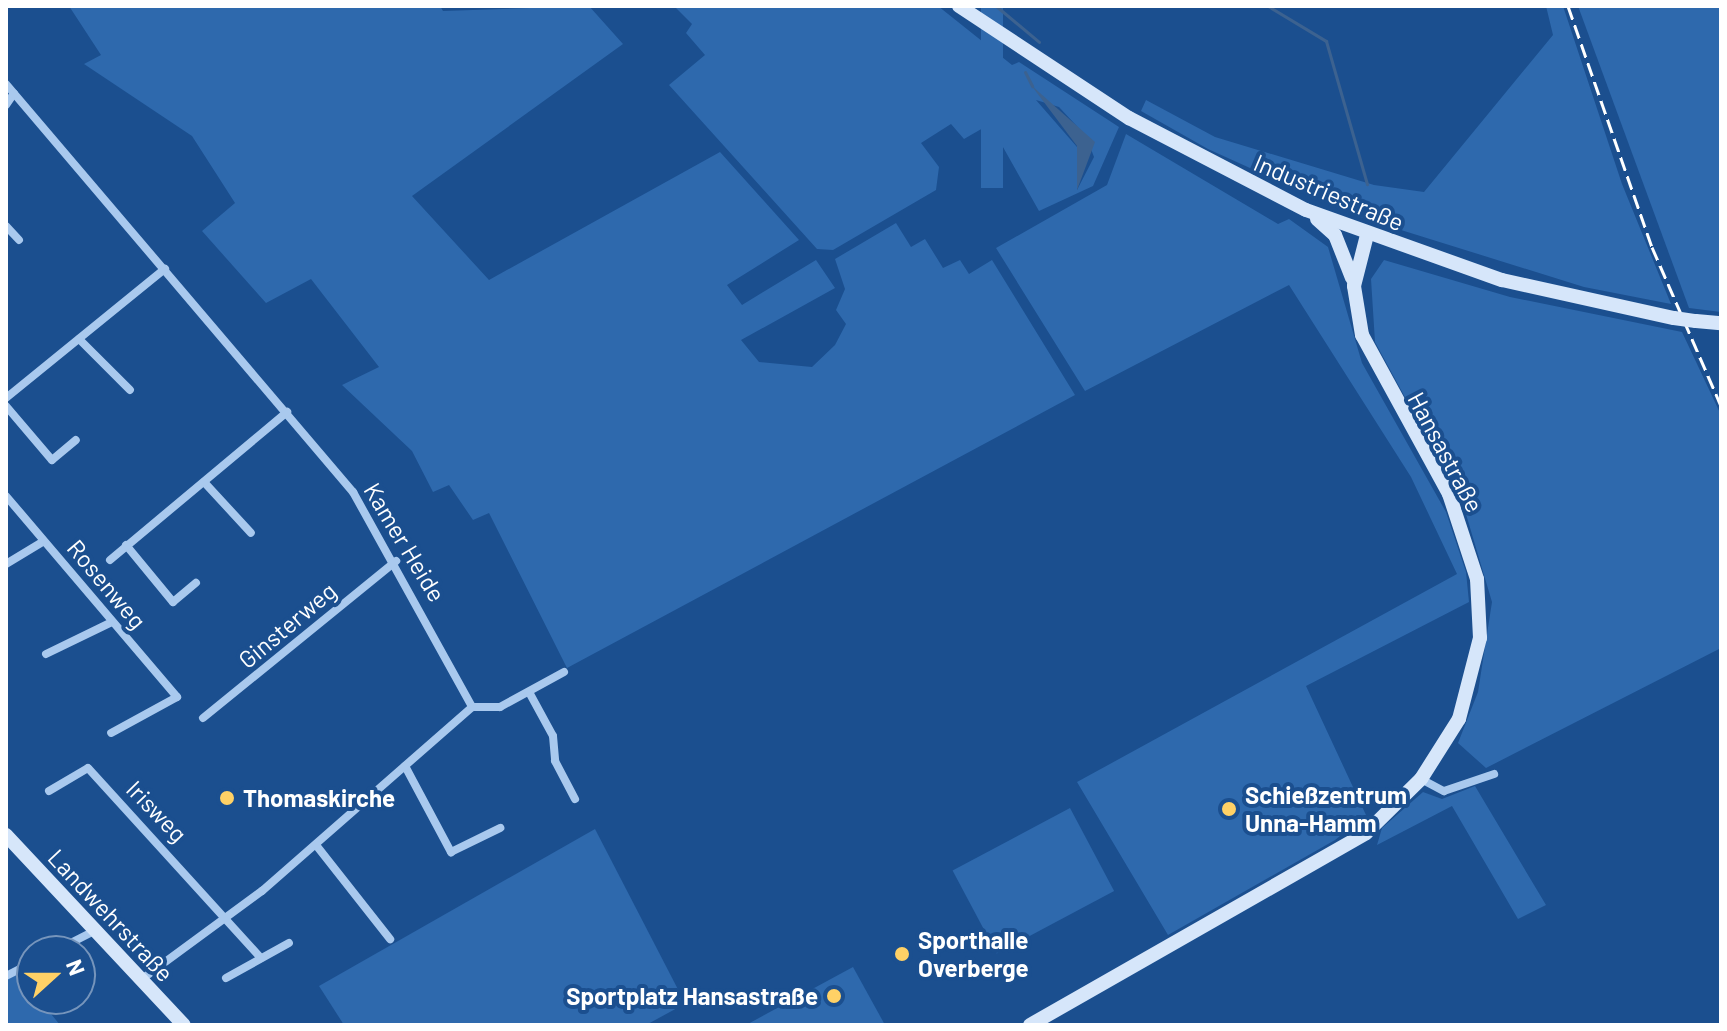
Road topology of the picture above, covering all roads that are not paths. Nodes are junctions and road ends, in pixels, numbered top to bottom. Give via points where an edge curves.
1 (959, 6) edge
2 (6, 84) edge
3 (14, 93) junction
4 (6, 105) edge
5 (1306, 210) junction
6 (6, 226) edge
7 (1367, 235) junction
8 (19, 240) dead end
9 (165, 269) junction
10 (1354, 286) junction
11 (1721, 323) edge
12 (79, 339) junction
13 (130, 390) dead end
14 (6, 398) edge
15 (6, 406) edge
16 (287, 412) junction
17 (76, 440) dead end
18 (204, 482) junction
19 (6, 496) edge
20 (251, 533) dead end
21 (44, 541) junction
22 (126, 545) junction
23 (110, 560) dead end
24 (396, 561) junction
25 (6, 564) edge
26 (196, 583) dead end
27 (112, 622) junction
28 (46, 654) dead end
29 (564, 672) dead end
30 (529, 692) junction
31 (472, 707) junction
32 (203, 718) dead end
33 (111, 733) dead end
34 (405, 766) junction
35 (1494, 774) dead end
36 (1421, 779) junction
37 (49, 791) dead end
38 (575, 799) dead end
39 (500, 828) dead end
40 (6, 835) edge
41 (316, 845) junction
42 (228, 914) junction
43 (94, 931) junction
44 (86, 935) edge
45 (390, 939) dead end
46 (289, 943) dead end
47 (261, 958) junction
48 (226, 978) dead end
49 (142, 979) junction
50 (184, 1025) edge
51 (1030, 1025) edge

1 - 5 street, Industriestraße via 1129,118
2 - 3 street, Kamer Heide
3 - 4 street
3 - 9 street, Kamer Heide
5 - 7 street, Industriestraße
5 - 10 street via 1335,235
6 - 8 street
7 - 10 street, Hansastraße
7 - 11 street, Industriestraße, bridge via 1502,280 1674,318
9 - 12 street
9 - 16 street, Kamer Heide
10 - 36 street, Hansastraße via 1368,353 1449,494 1477,579 1480,638 1471,686 1448,740
12 - 13 street
12 - 14 street
15 - 17 street via 52,460
16 - 18 street
16 - 24 street, Kamer Heide via 353,492
18 - 20 street
18 - 22 street
19 - 21 street, Rosenweg
21 - 25 street
21 - 27 street, Rosenweg
22 - 23 street
22 - 26 street via 173,602
24 - 31 street, Kamer Heide
24 - 32 street, Ginsterweg
27 - 28 street
27 - 33 street, Rosenweg via 177,697
29 - 30 street
30 - 31 street via 495,709
30 - 38 street via 553,736 555,761
31 - 34 street
34 - 39 street via 451,852
34 - 41 street
35 - 36 street via 1444,791
36 - 51 street, Hansastraße via 1366,833 1323,862
37 - 42 street, Irisweg via 88,768
40 - 43 street, Landwehrstraße
41 - 42 street
41 - 45 street
42 - 47 street
42 - 49 street
43 - 44 street
43 - 49 street, Landwehrstraße
46 - 47 street
47 - 48 street
49 - 50 street, Landwehrstraße

